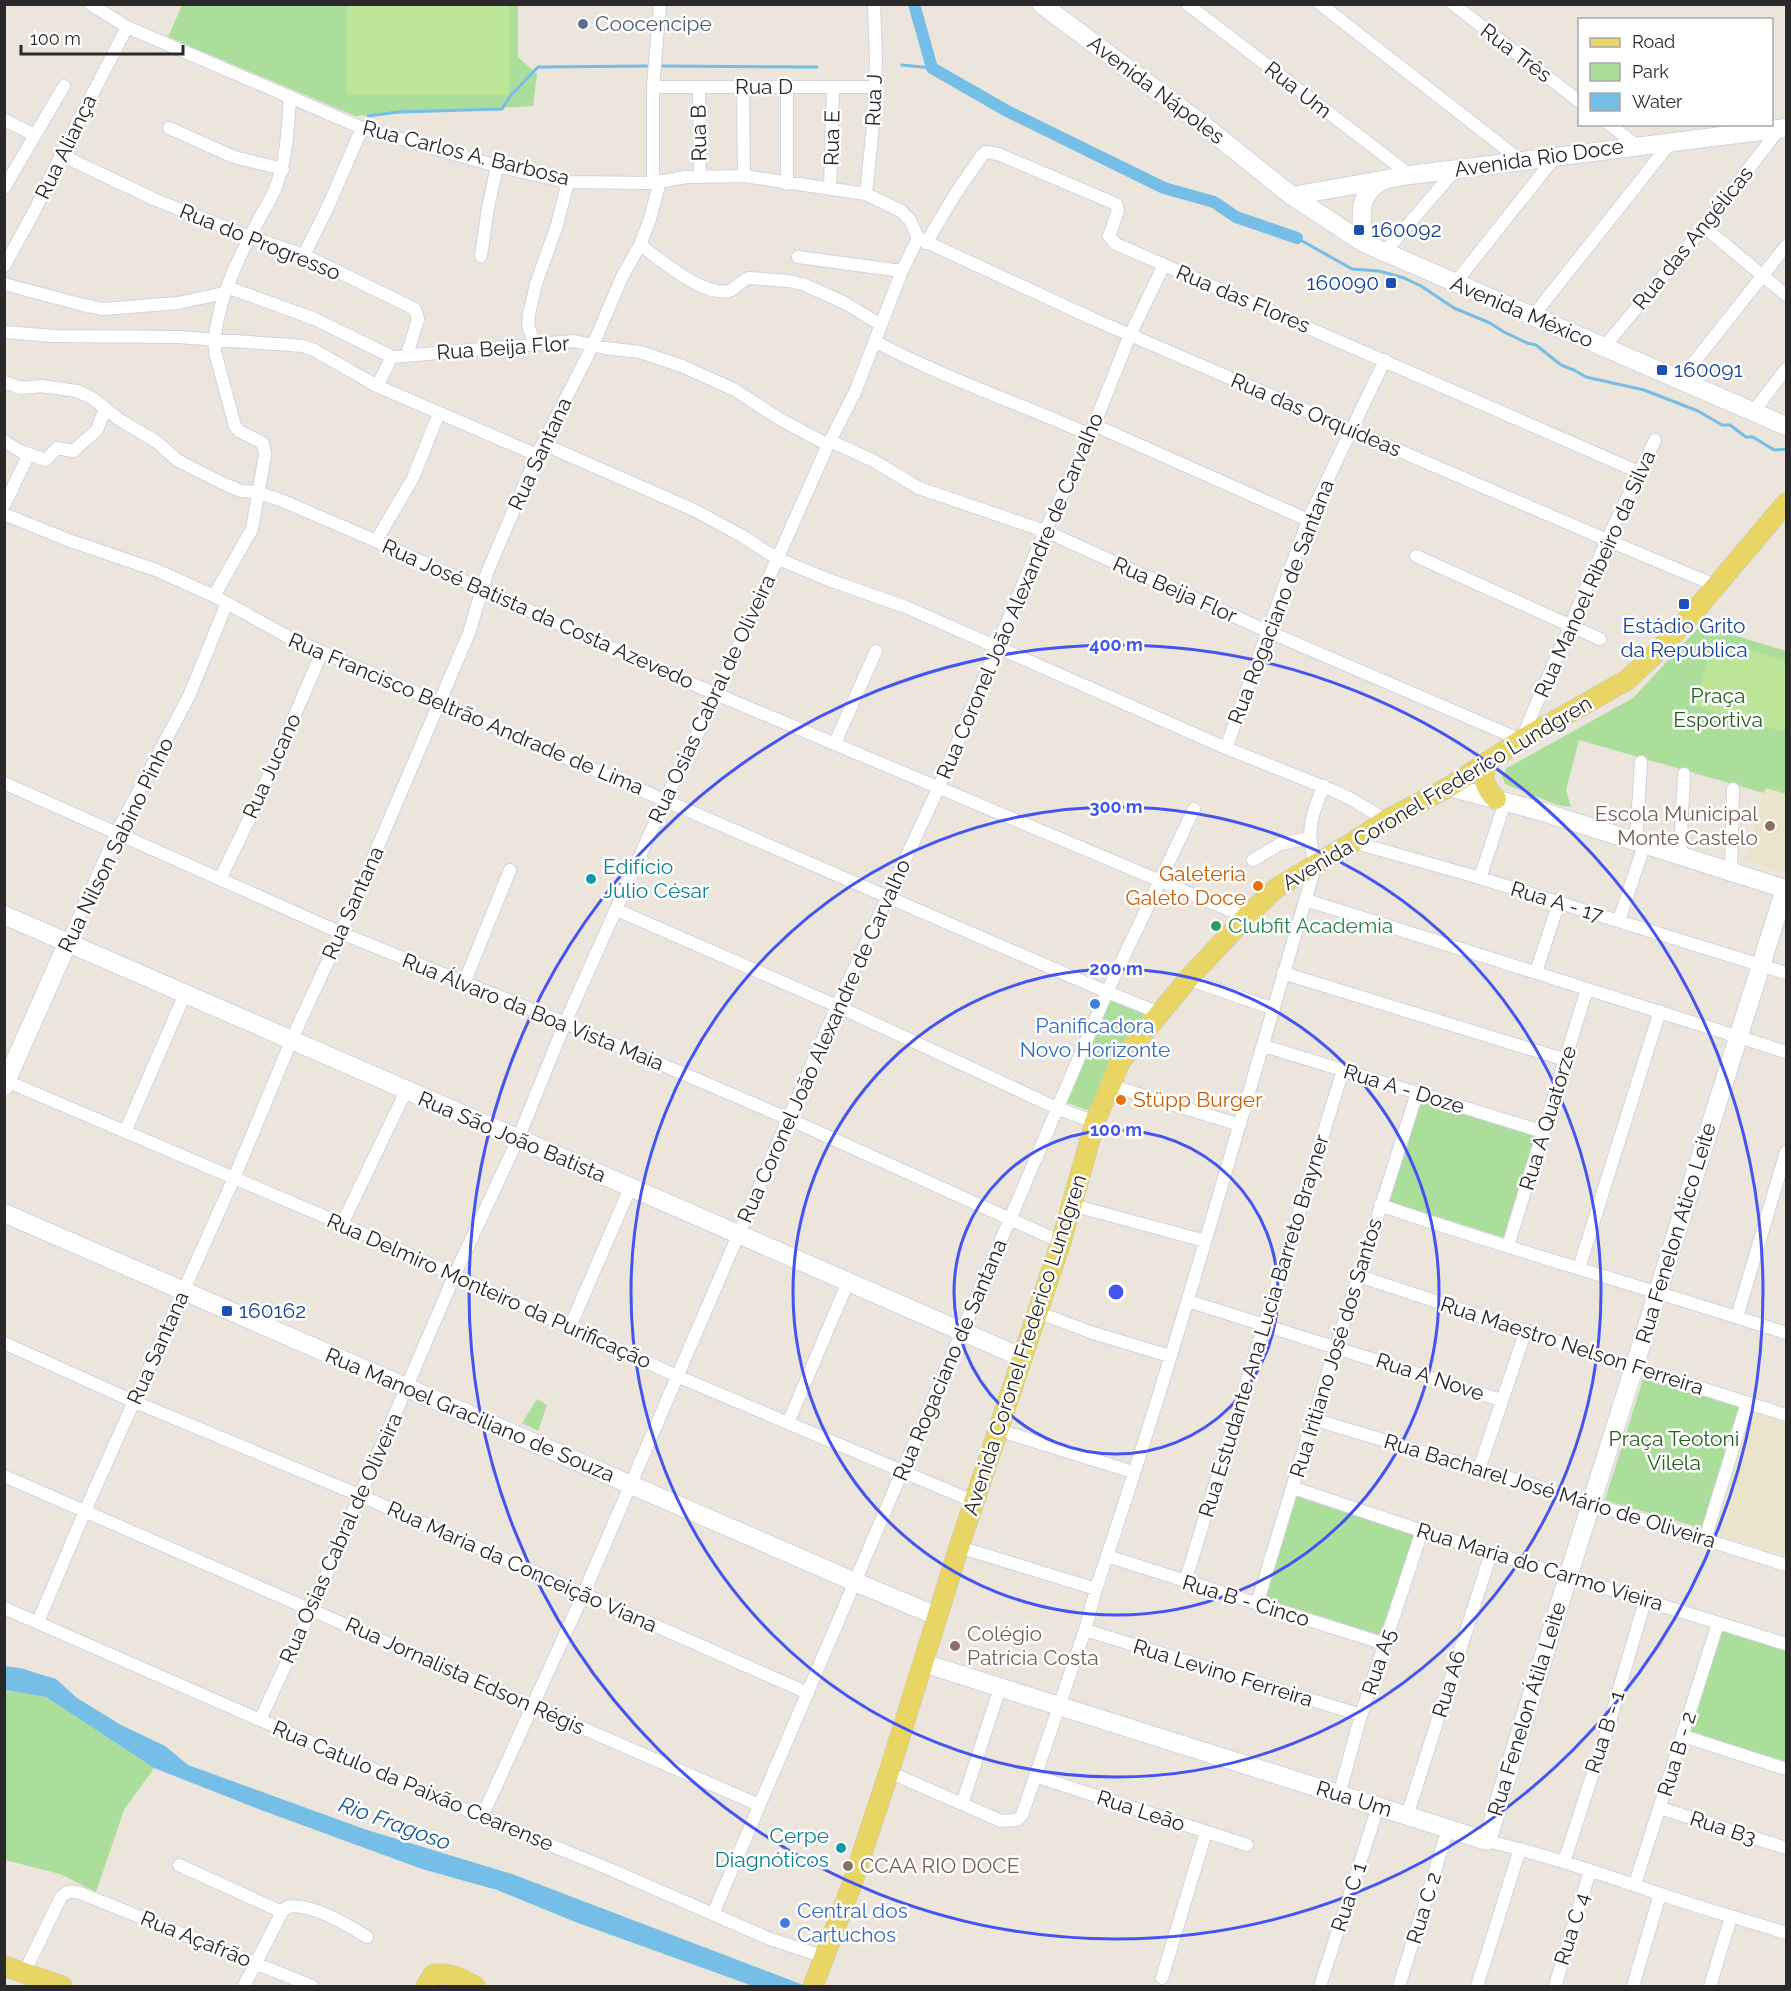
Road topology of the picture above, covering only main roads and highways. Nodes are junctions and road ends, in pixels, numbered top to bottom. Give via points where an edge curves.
1 (1786, 503) edge
2 (1487, 762) junction
3 (1500, 801) road end
4 (4, 1966) edge
5 (429, 1981) edge
6 (62, 1986) edge
7 (475, 1986) edge
8 (813, 1986) edge

1 - 2 main road, Avenida Coronel Frederico Lundgren via 1718,586 1627,680
2 - 3 main road via 1484,772 1488,792
2 - 8 main road, Avenida Coronel Frederico Lundgren via 1275,889 1188,979 1120,1062 1095,1122 1061,1242 851,1887
4 - 6 main road
5 - 7 main road via 440,1973

